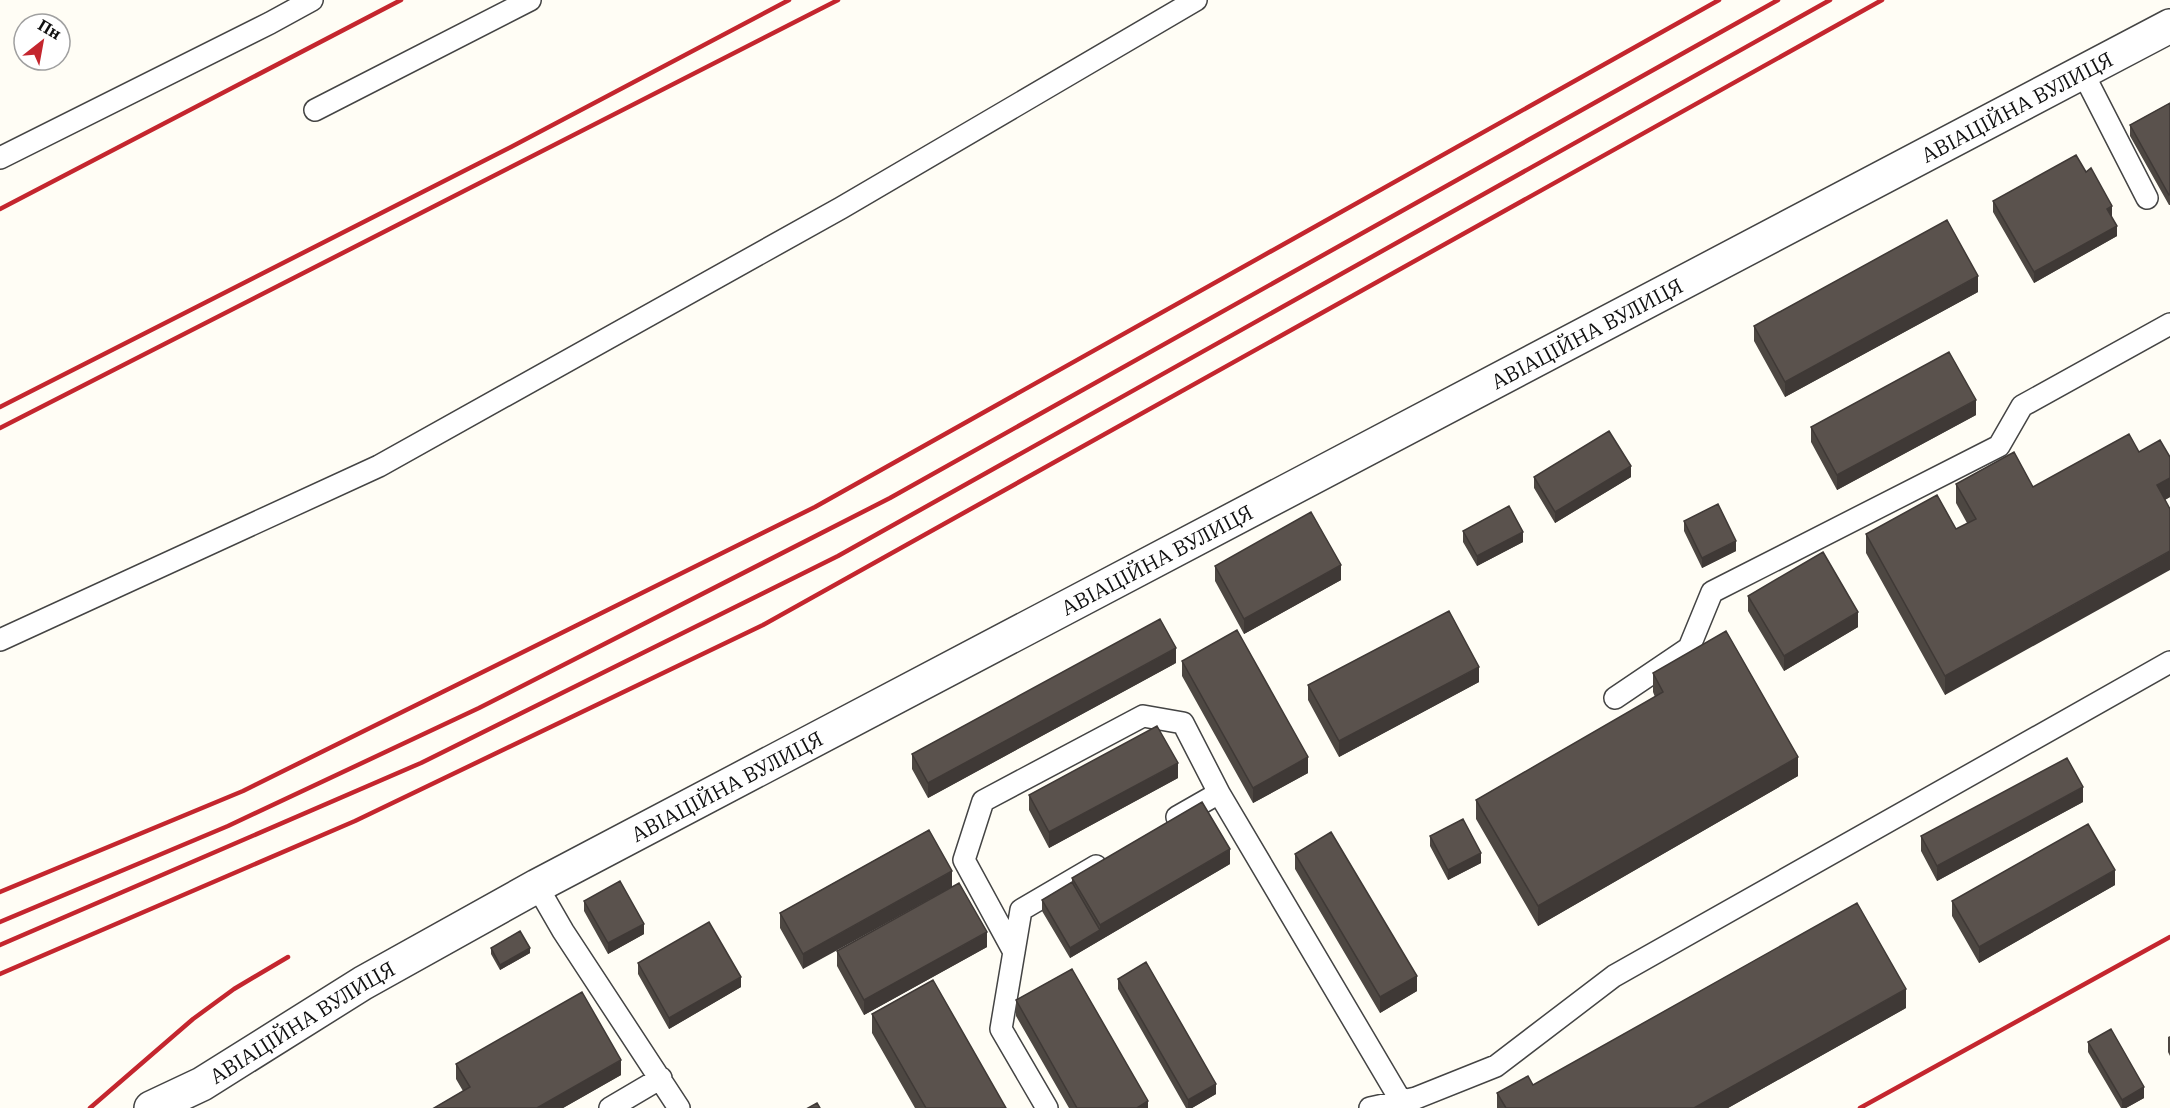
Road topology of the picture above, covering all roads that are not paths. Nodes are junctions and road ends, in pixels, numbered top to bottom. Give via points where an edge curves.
1 (312, 0) edge
2 (530, 0) edge
3 (1196, 0) edge
4 (2170, 26) edge
5 (2083, 73) junction
6 (315, 110) dead end
7 (0, 158) edge
8 (2147, 198) dead end
9 (2170, 324) edge
10 (0, 640) edge
11 (2170, 662) edge
12 (1615, 698) dead end
13 (1219, 793) junction
14 (1160, 828) edge
15 (1110, 857) edge
16 (537, 886) junction
17 (1014, 952) junction
18 (661, 1078) junction
19 (1401, 1101) junction
20 (151, 1108) edge
21 (610, 1108) edge
22 (678, 1108) edge
23 (1047, 1108) edge
24 (1370, 1108) edge

1 - 7 lane
2 - 6 lane
3 - 10 lane via 841,208 379,466
4 - 5 street, АВІАЦІЙНА ВУЛИЦЯ
5 - 8 lane
5 - 16 street, АВІАЦІЙНА ВУЛИЦЯ
9 - 12 lane via 2022,406 1999,446 1712,591 1689,648
11 - 19 lane via 1614,976 1496,1066
13 - 14 lane
13 - 17 lane via 1182,723 1143,716 983,801 963,860
13 - 19 lane
15 - 17 lane via 1021,910
16 - 18 lane via 563,932
16 - 20 street, АВІАЦІЙНА ВУЛИЦЯ via 363,983 201,1084
17 - 23 lane via 1001,1029
18 - 21 lane
18 - 22 lane
19 - 24 lane

